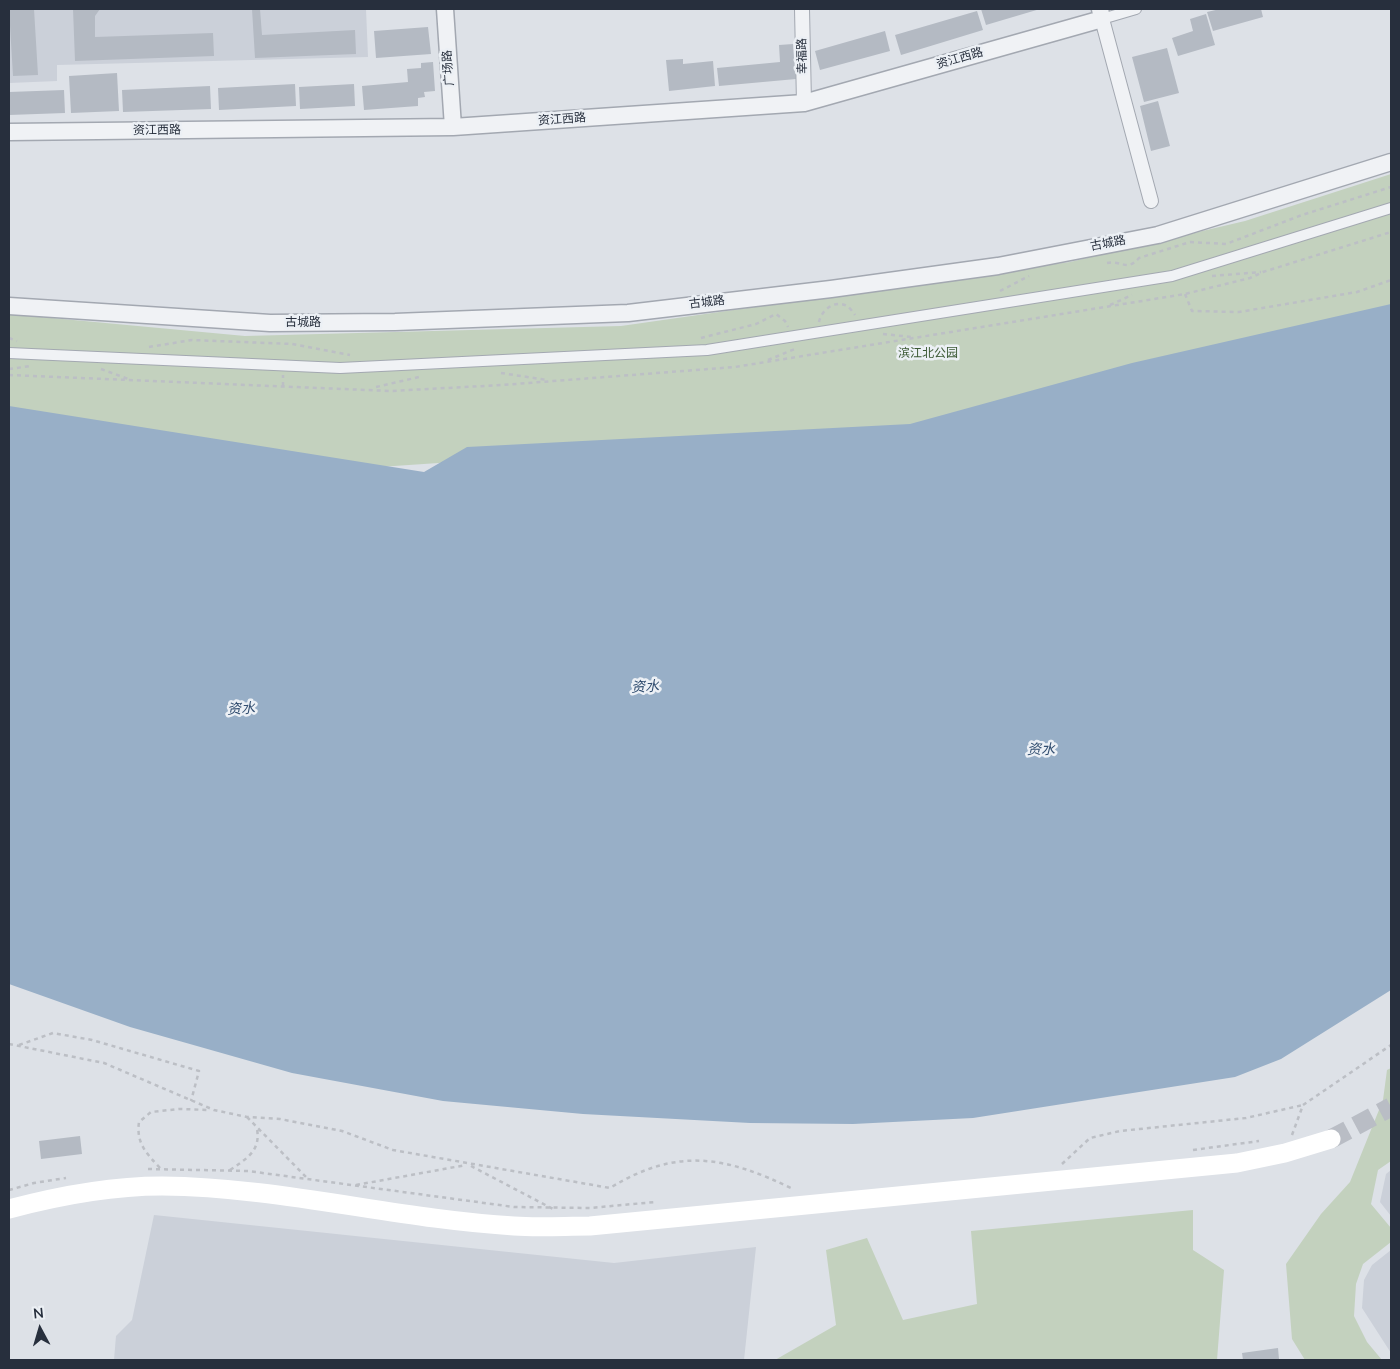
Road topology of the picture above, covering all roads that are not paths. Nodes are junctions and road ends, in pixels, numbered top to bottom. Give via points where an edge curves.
1 (445, 9) edge
2 (802, 9) edge
3 (1136, 9) edge
4 (1101, 14) edge
5 (804, 103) junction
6 (453, 127) junction
7 (9, 132) edge
8 (1391, 162) edge
9 (1151, 201) dead end
10 (1391, 208) edge
11 (9, 306) edge
12 (9, 353) edge
13 (1331, 1139) tunnel mouth
14 (9, 1209) edge

1 - 6 street, 广场路
2 - 5 street, 幸福路
3 - 4 street
4 - 5 street, 资江西路
4 - 9 street
5 - 6 street, 资江西路
6 - 7 street, 资江西路
8 - 11 street, 古城路 via 1148,236 998,266 628,313 270,323
10 - 12 street via 1172,276 708,350 340,368
13 - 14 main road via 1285,1154 1237,1163 590,1226 515,1226 219,1188 160,1186 103,1190

